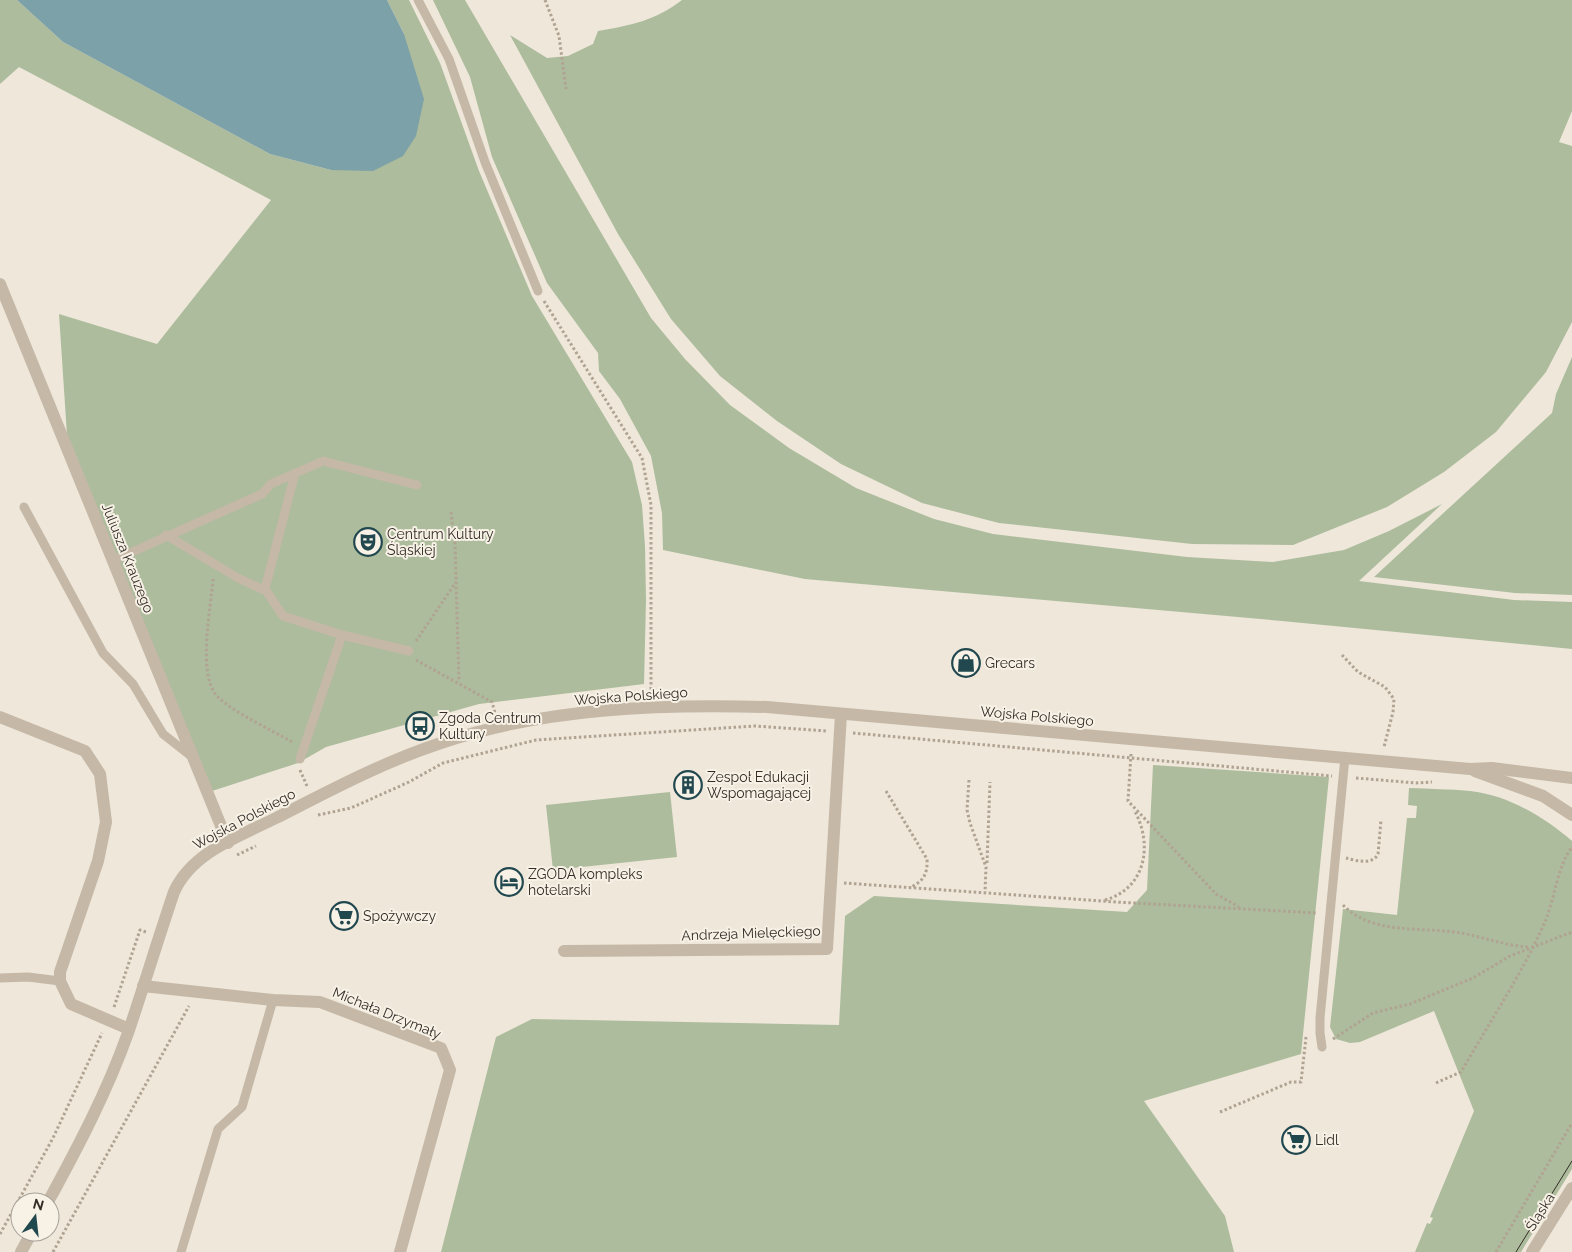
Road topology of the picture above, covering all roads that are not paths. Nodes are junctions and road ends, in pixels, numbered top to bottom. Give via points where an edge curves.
1 (418, 0) edge
2 (0, 284) edge
3 (538, 291) road end
4 (295, 472) junction
5 (417, 485) dead end
6 (24, 507) dead end
7 (166, 535) junction
8 (112, 561) junction
9 (266, 591) junction
10 (342, 635) junction
11 (409, 651) road end
12 (841, 714) junction
13 (0, 717) edge
14 (193, 757) junction
15 (1345, 757) junction
16 (299, 762) road end
17 (1470, 769) junction
18 (1572, 778) edge
19 (1572, 815) edge
20 (228, 842) junction
21 (564, 952) dead end
22 (0, 978) edge
23 (60, 981) junction
24 (143, 986) junction
25 (273, 1000) junction
26 (129, 1029) junction
27 (1322, 1047) road end
28 (1572, 1188) edge
29 (53, 1192) edge
30 (181, 1252) edge
31 (400, 1252) edge
32 (1532, 1252) edge

1 - 3 lane via 449,58 485,162
2 - 8 street, Juliusza Krauzego
4 - 5 lane via 323,461
4 - 7 lane via 271,484 262,494
4 - 9 lane
6 - 14 lane via 103,653 133,684 162,734
7 - 8 lane
7 - 9 lane
8 - 14 street, Juliusza Krauzego
9 - 10 lane via 283,616
10 - 11 lane
10 - 16 lane
12 - 15 street, Wojska Polskiego
12 - 20 street, Wojska Polskiego via 742,707 651,709 603,711 520,722 442,743 356,778
12 - 21 street, Andrzeja Mielęckiego via 827,949
13 - 23 street via 85,751 100,774 106,822 98,861 60,972
14 - 20 street, Juliusza Krauzego
15 - 17 street, Wojska Polskiego
15 - 27 lane via 1320,1018
17 - 18 street, Wojska Polskiego via 1492,768
17 - 19 street, Wojska Polskiego via 1543,796
20 - 24 street, Wojska Polskiego via 199,858 180,878
22 - 23 lane
23 - 26 street via 71,1004
24 - 25 street, Michała Drzymały
24 - 26 street, Wojska Polskiego
25 - 30 lane via 242,1107 218,1129
25 - 31 street, Michała Drzymały via 320,1002 441,1048 450,1070
26 - 29 street, Wojska Polskiego via 82,1140
28 - 32 street, Śląska

